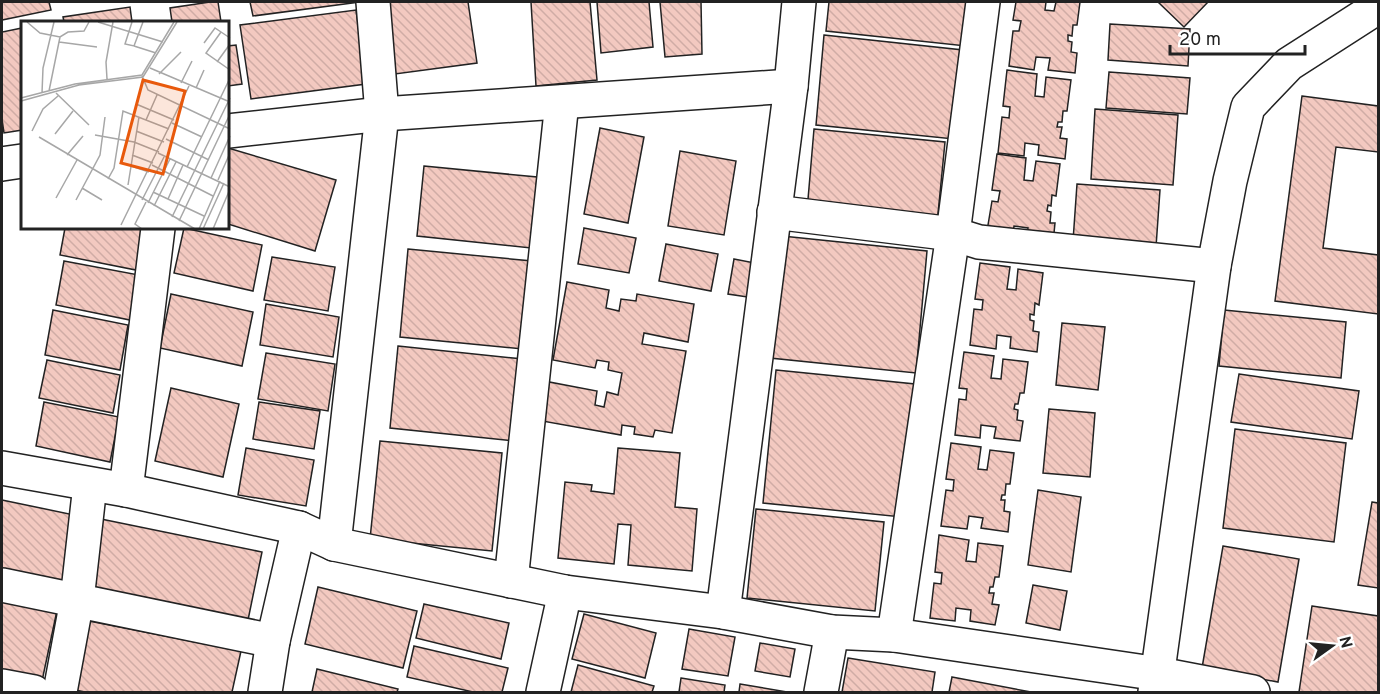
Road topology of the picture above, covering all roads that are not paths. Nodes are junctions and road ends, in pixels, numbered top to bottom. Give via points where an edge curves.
1 (373, 2) edge
2 (799, 2) edge
3 (983, 2) edge
4 (1378, 8) edge
5 (791, 86) junction
6 (562, 102) junction
7 (382, 114) junction
8 (230, 131) edge
9 (21, 161) edge
10 (2, 164) edge
11 (774, 212) junction
12 (158, 230) edge
13 (952, 234) junction
14 (1214, 266) junction
15 (2, 468) edge
16 (90, 485) junction
17 (126, 490) junction
18 (299, 528) junction
19 (334, 544) junction
20 (511, 581) junction
21 (2, 585) edge
22 (565, 592) junction
23 (77, 600) junction
24 (723, 612) junction
25 (832, 632) junction
26 (894, 636) junction
27 (273, 641) junction
28 (1157, 683) edge
29 (2, 686) edge
30 (34, 693) edge
31 (60, 693) edge
32 (265, 693) edge
33 (543, 693) edge
34 (821, 693) edge
35 (1253, 693) edge

1 - 7 street
2 - 5 street
3 - 13 street
4 - 14 street via 1288,64 1248,107
5 - 6 street
5 - 11 street
6 - 7 street
6 - 20 street
7 - 8 street
7 - 19 street
9 - 10 street
11 - 13 street
11 - 24 street
12 - 17 street
13 - 14 street via 979,242
13 - 26 street
14 - 28 street
15 - 16 street
16 - 17 street
16 - 23 street
17 - 18 street
18 - 19 street
18 - 27 street
19 - 20 street
20 - 22 street
21 - 23 street
22 - 24 street
22 - 33 street
23 - 27 street
23 - 31 street
24 - 25 street
25 - 26 street
25 - 34 street
26 - 28 street
27 - 32 street
28 - 35 street
29 - 30 street

